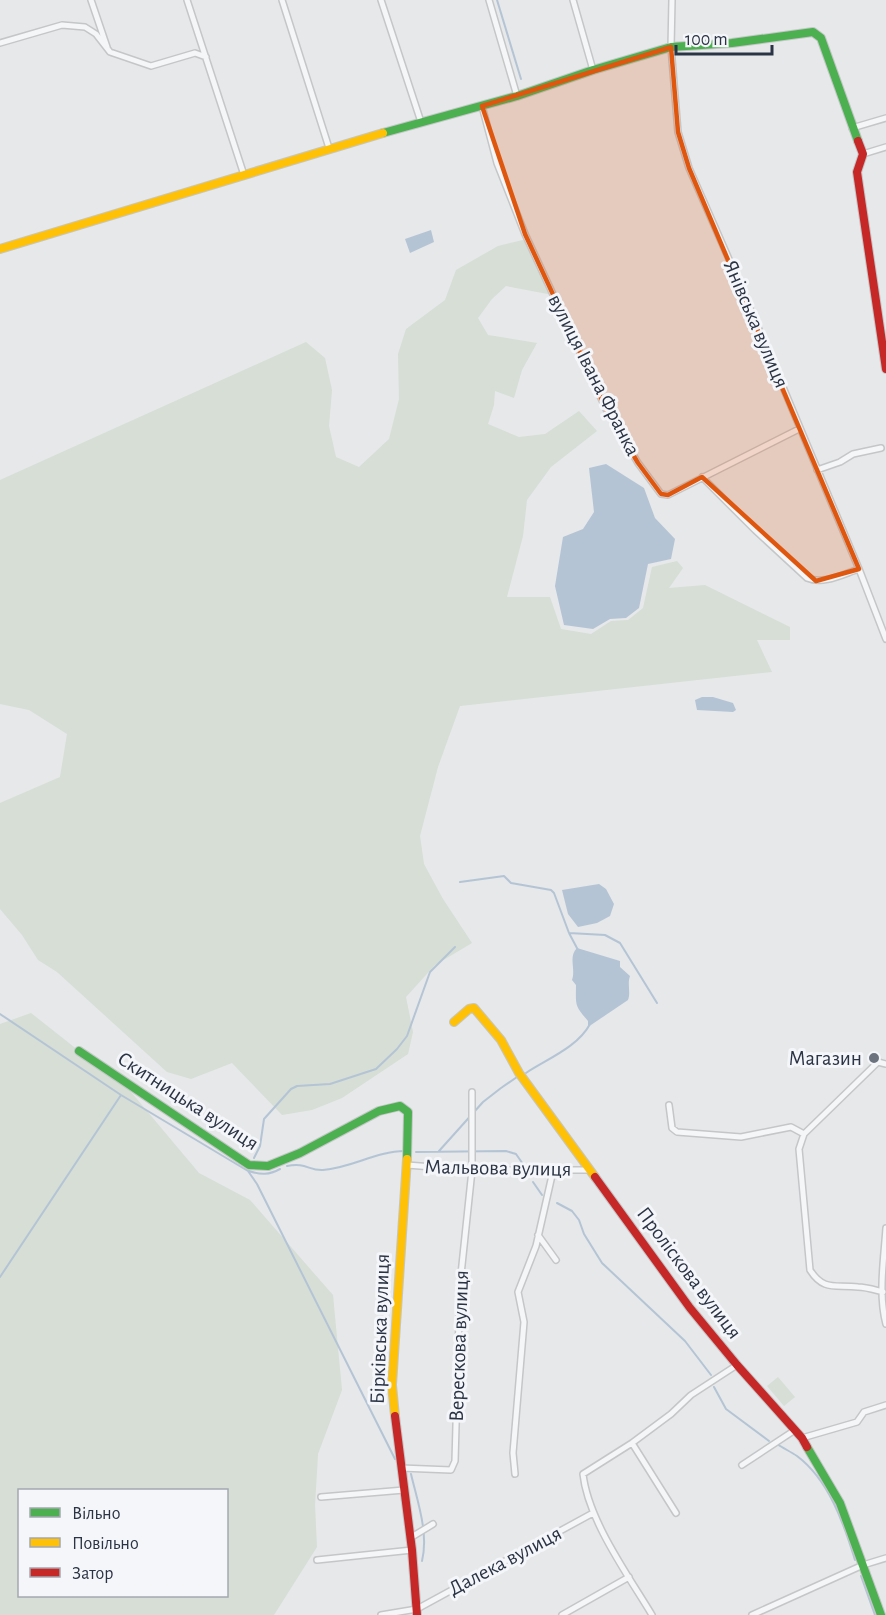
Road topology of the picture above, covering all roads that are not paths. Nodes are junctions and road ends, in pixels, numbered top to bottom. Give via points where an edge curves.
1 (91, 0) edge
2 (187, 0) edge
3 (282, 0) edge
4 (381, 0) edge
5 (489, 0) edge
6 (573, 0) edge
7 (672, 0) edge
8 (0, 43) edge
9 (671, 47) junction
10 (108, 50) junction
11 (206, 57) junction
12 (593, 70) junction
13 (517, 96) junction
14 (482, 106) junction
15 (886, 118) edge
16 (421, 122) junction
17 (852, 128) junction
18 (886, 147) edge
19 (329, 148) junction
20 (863, 154) junction
21 (244, 175) junction
22 (0, 249) edge
23 (886, 369) edge
24 (800, 429) junction
25 (881, 448) dead end
26 (817, 470) junction
27 (702, 477) junction
28 (859, 569) junction
29 (886, 639) edge
30 (454, 1022) dead end
31 (79, 1051) dead end
32 (886, 1064) edge
33 (472, 1092) dead end
34 (669, 1105) dead end
35 (409, 1116) joint
36 (804, 1134) junction
37 (407, 1165) junction
38 (472, 1170) junction
39 (588, 1170) junction
40 (553, 1171) junction
41 (886, 1228) edge
42 (538, 1235) junction
43 (556, 1260) dead end
44 (883, 1292) junction
45 (886, 1324) edge
46 (736, 1365) junction
47 (886, 1405) edge
48 (795, 1430) junction
49 (802, 1437) junction
50 (632, 1443) junction
51 (742, 1465) dead end
52 (401, 1468) junction
53 (515, 1474) dead end
54 (404, 1490) junction
55 (321, 1497) dead end
56 (593, 1513) junction
57 (676, 1513) dead end
58 (433, 1524) dead end
59 (410, 1538) junction
60 (412, 1550) junction
61 (886, 1558) edge
62 (317, 1560) dead end
63 (863, 1565) junction
64 (629, 1577) junction
65 (417, 1612) edge
66 (381, 1615) edge
67 (562, 1615) edge
68 (652, 1615) edge
69 (752, 1615) edge
70 (881, 1615) edge

1 - 10 street
2 - 11 street
3 - 19 street
4 - 16 street
5 - 13 street
6 - 12 street
7 - 9 street, Янівська вулиця
8 - 10 street via 72,25 96,34
9 - 12 street
9 - 17 street via 813,32 821,38
9 - 24 street, Янівська вулиця via 678,132 689,168
10 - 11 street via 151,66 195,53
11 - 21 street
12 - 13 street
13 - 14 street
14 - 16 street
14 - 27 street, вулиця Івана Франка via 497,163 525,234 607,411 661,494 668,495
15 - 17 street
16 - 19 street
17 - 20 street
18 - 20 street
19 - 21 street
20 - 23 street via 857,172
21 - 22 street
24 - 26 street, Янівська вулиця
24 - 27 street, вулиця Івана Франка
25 - 26 street via 853,454
26 - 28 street, Янівська вулиця
27 - 28 street via 807,578 823,581
28 - 29 street, Янівська вулиця
30 - 39 street, Проліскова вулиця via 474,1008 501,1040 519,1073
31 - 35 street, Скитницька вулиця via 249,1165 268,1166 395,1106 404,1108
32 - 36 street via 878,1062
33 - 38 street
34 - 36 street via 675,1131 741,1137 791,1127
35 - 37 street, Бірківська вулиця
36 - 44 street via 799,1149 810,1270 829,1286 858,1286
37 - 38 street, Мальвова вулиця
37 - 52 street, Бірківська вулиця via 392,1384
38 - 40 street, Мальвова вулиця
38 - 52 street, Верескова вулиця via 460,1284 455,1461 451,1470
39 - 40 street, Мальвова вулиця
39 - 46 street, Проліскова вулиця
40 - 42 street
41 - 44 street
42 - 43 street
42 - 53 street via 518,1292 524,1322 513,1453
44 - 45 street
46 - 48 street, Проліскова вулиця
46 - 50 street
47 - 49 street via 864,1412 857,1422
48 - 49 street, Проліскова вулиця
48 - 51 street
49 - 63 street, Проліскова вулиця via 840,1503
50 - 56 street via 583,1474
50 - 57 street
52 - 54 street, Бірківська вулиця
54 - 55 street
54 - 59 street, Бірківська вулиця
56 - 64 street
56 - 65 street, Далека вулиця
58 - 59 street
59 - 60 street, Бірківська вулиця
60 - 62 street
60 - 65 street, Бірківська вулиця
61 - 63 street
63 - 69 street
63 - 70 street, Проліскова вулиця
64 - 67 street
64 - 68 street
65 - 66 street, Далека вулиця

